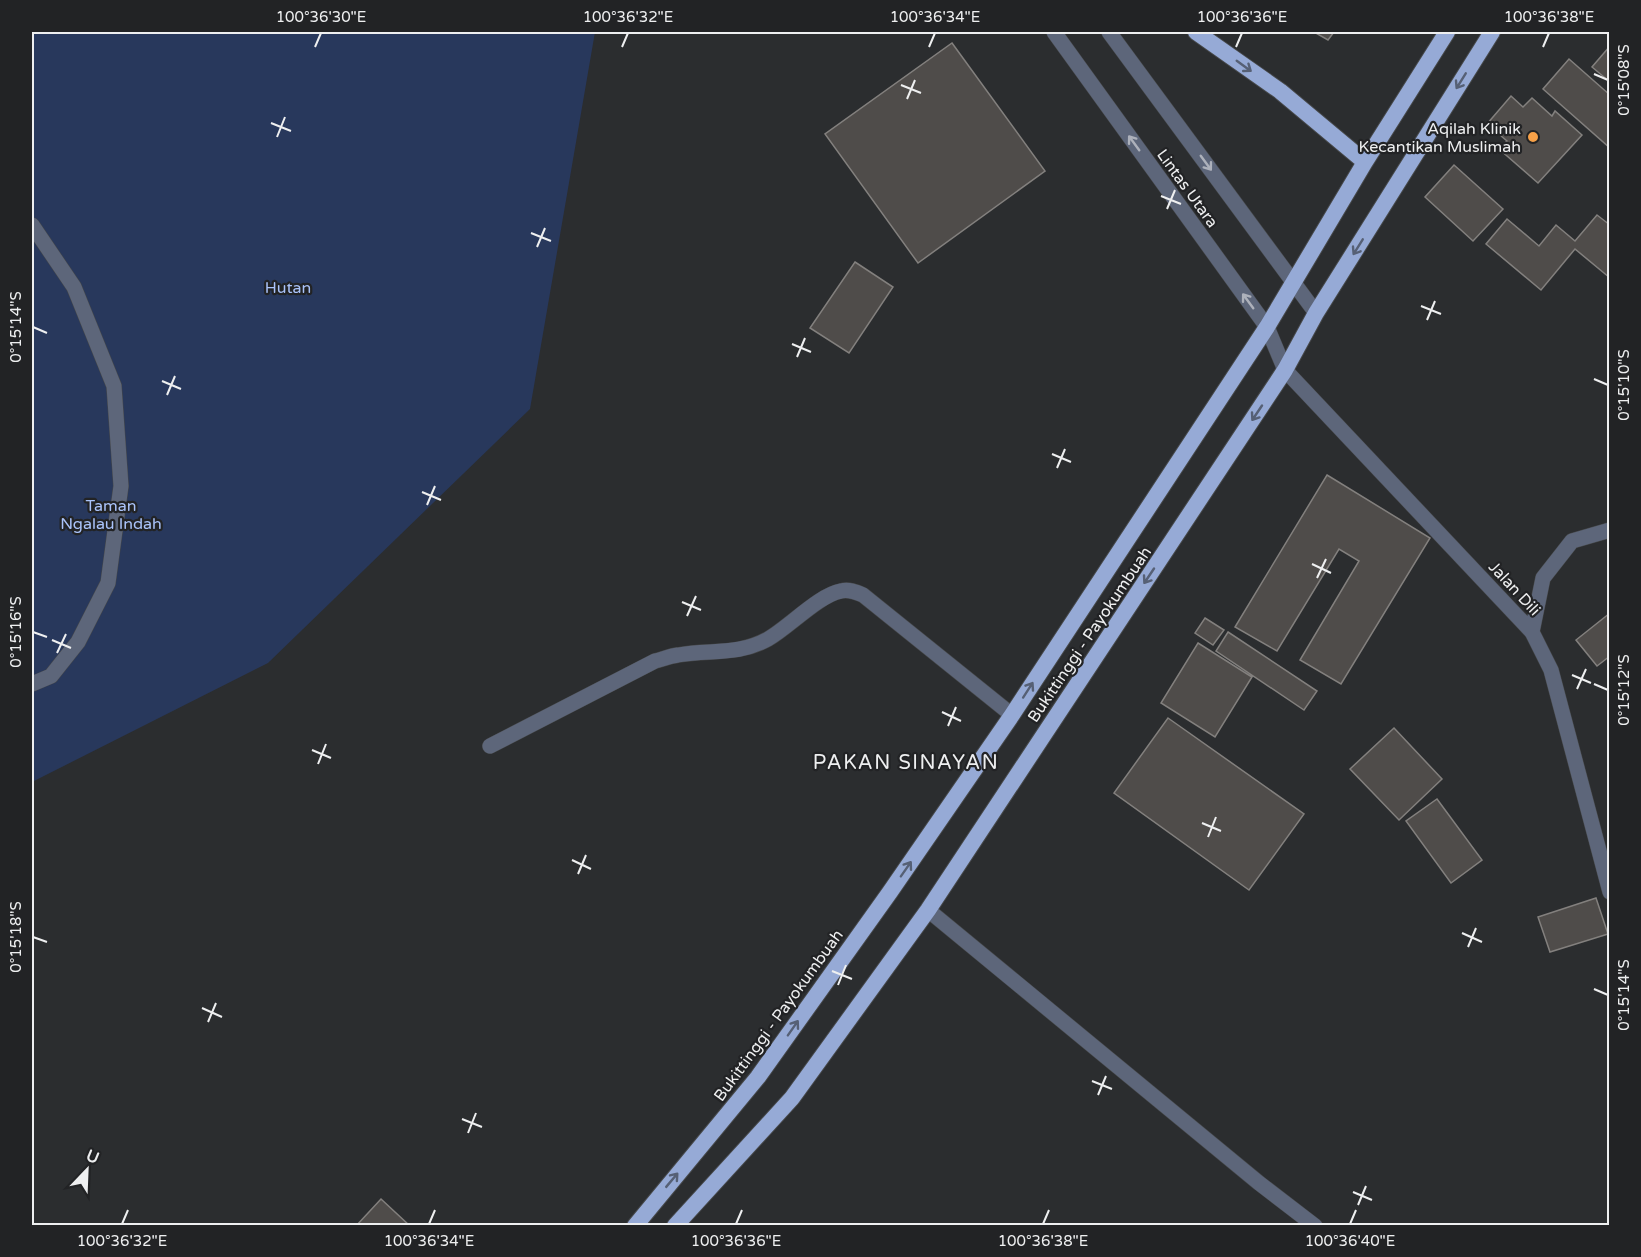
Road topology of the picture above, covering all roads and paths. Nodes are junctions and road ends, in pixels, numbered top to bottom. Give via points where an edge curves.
1 (1054, 32) edge
2 (1108, 32) edge
3 (1196, 32) edge
4 (1447, 32) edge
5 (1492, 32) edge
6 (1365, 162) junction
7 (32, 225) edge
8 (1293, 282) junction
9 (1316, 313) junction
10 (1267, 327) junction
11 (1285, 370) junction
12 (1610, 530) edge
13 (1532, 632) junction
14 (32, 684) edge
15 (1012, 715) junction
16 (490, 746) dead end
17 (1610, 892) edge
18 (928, 910) junction
19 (635, 1226) edge
20 (675, 1226) edge
21 (1315, 1226) edge

10 -> 1 street, Lintas Utara
2 -> 8 street, Lintas Utara
3 -> 6 highway via 1280,91
4 - 6 highway, Bukittinggi - Payokumbuah
5 -> 9 highway, Bukittinggi - Payokumbuah
6 - 8 highway, Bukittinggi - Payokumbuah
7 - 14 street via 74,288 114,386 121,486 108,583 78,642 51,676
8 - 9 street, Lintas Utara
8 - 10 highway, Bukittinggi - Payokumbuah
9 - 11 highway, Bukittinggi - Payokumbuah
10 - 11 street, Lintas Utara
15 -> 10 highway, Bukittinggi - Payokumbuah
11 - 13 street, Jalan Dili
11 -> 18 highway, Bukittinggi - Payokumbuah
12 - 13 street via 1572,541 1542,578
13 - 17 street, Jalan Dili via 1551,670
15 - 16 street via 853,590 827,597 756,646 655,661
19 -> 15 highway, Bukittinggi - Payokumbuah via 759,1077
18 - 20 highway, Bukittinggi - Payokumbuah via 792,1098
18 - 21 street

